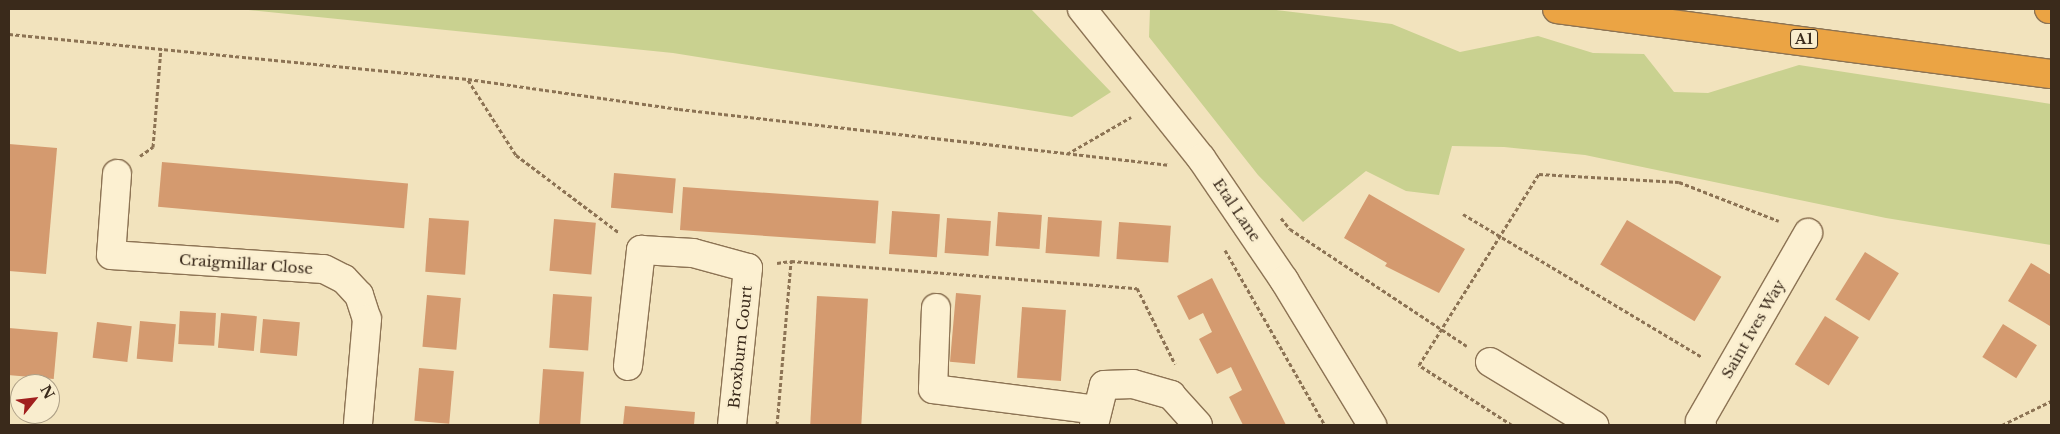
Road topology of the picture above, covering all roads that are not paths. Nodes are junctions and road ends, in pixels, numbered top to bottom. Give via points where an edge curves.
1 (1082, 9) edge
2 (1557, 9) edge
3 (2051, 74) edge
4 (117, 174) road end
5 (1808, 233) road end
6 (936, 308) dead end
7 (1490, 362) road end
8 (628, 366) dead end
9 (1099, 407) edge
10 (358, 425) edge
11 (732, 425) edge
12 (1198, 425) edge
13 (1372, 425) edge
14 (1594, 425) edge
15 (1702, 425) edge

1 - 13 street, Etal Lane via 1200,158 1284,280
2 - 3 highway, A1
4 - 10 street, Craigmillar Close via 111,255 324,268 344,279 359,295 367,319
5 - 15 street, Saint Ives Way via 1700,420
6 - 9 street via 933,389
7 - 14 street
8 - 11 street, Broxburn Court via 641,250 693,253 748,268
9 - 12 street via 1158,388 1183,403

